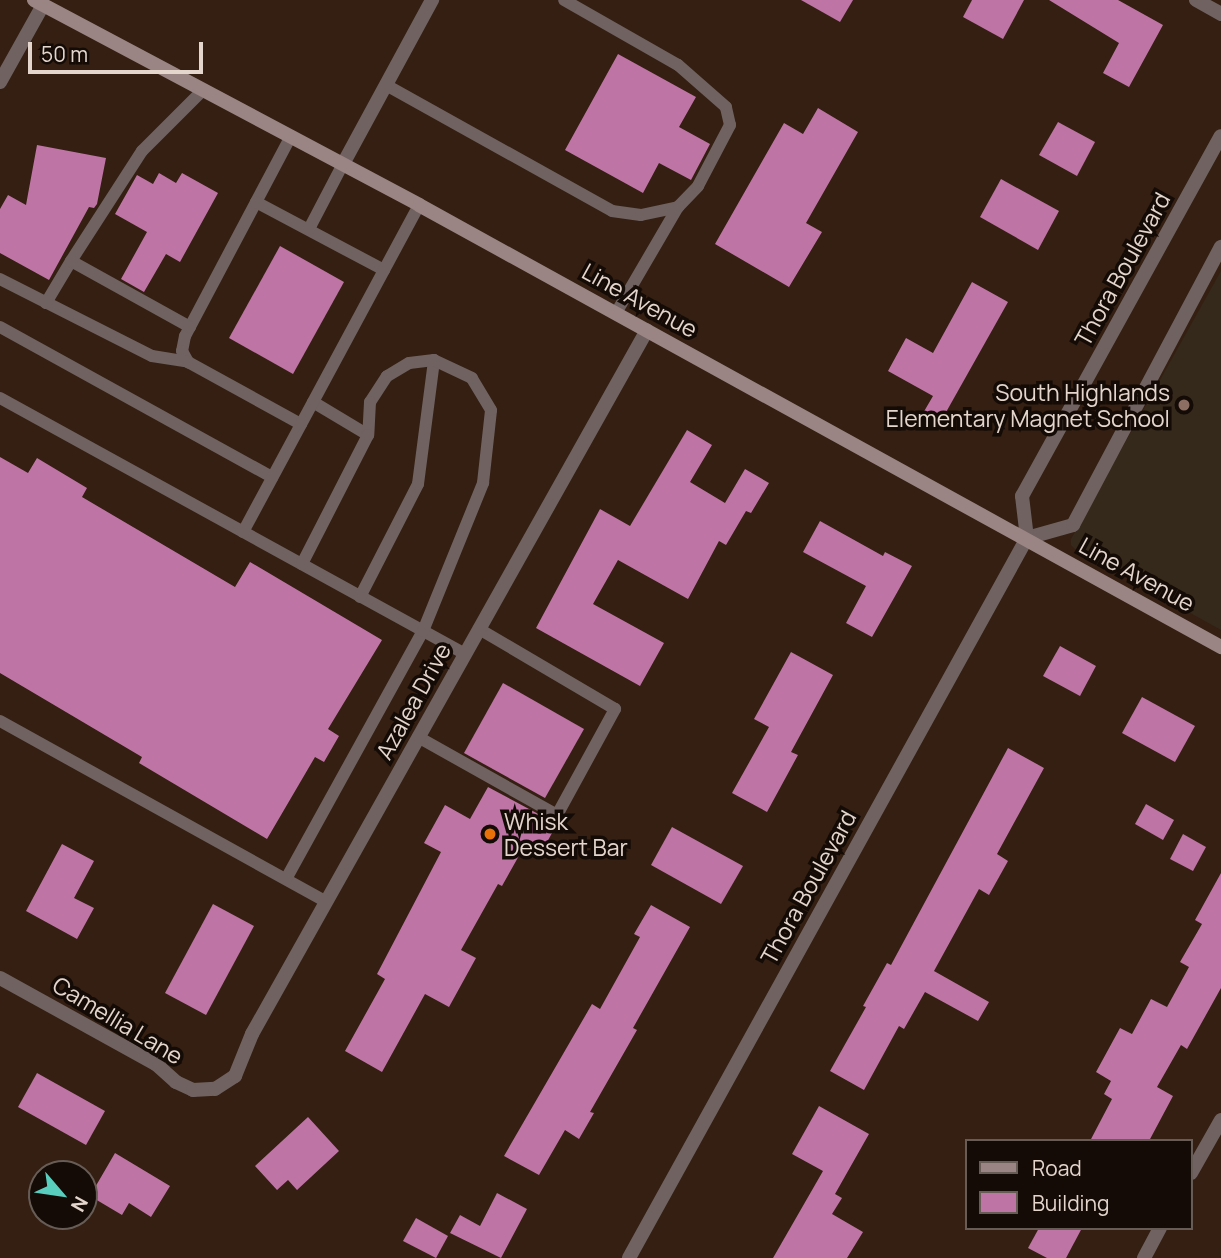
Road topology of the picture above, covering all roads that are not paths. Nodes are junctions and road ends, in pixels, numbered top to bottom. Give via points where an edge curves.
1 (432, 0) edge
2 (564, 0) edge
3 (1196, 0) edge
4 (39, 2) edge
5 (1221, 14) edge
6 (0, 82) edge
7 (386, 85) junction
8 (203, 90) junction
9 (291, 136) junction
10 (1221, 136) edge
11 (343, 164) junction
12 (256, 202) junction
13 (419, 205) junction
14 (678, 207) junction
15 (309, 229) junction
16 (1221, 247) edge
17 (71, 261) junction
18 (384, 270) junction
19 (0, 279) edge
20 (46, 303) junction
21 (615, 313) junction
22 (0, 327) edge
23 (190, 327) junction
24 (647, 330) junction
25 (434, 360) junction
26 (188, 362) junction
27 (0, 398) edge
28 (313, 402) junction
29 (301, 424) junction
30 (368, 435) junction
31 (272, 477) junction
32 (243, 532) junction
33 (1027, 538) junction
34 (302, 564) junction
35 (360, 597) junction
36 (480, 629) junction
37 (423, 631) junction
38 (1221, 647) edge
39 (465, 654) junction
40 (0, 721) edge
41 (418, 737) junction
42 (286, 879) junction
43 (326, 902) junction
44 (0, 978) edge
45 (215, 1089) joint
46 (1221, 1120) edge
47 (1193, 1169) edge
48 (1159, 1230) edge
49 (629, 1258) edge
50 (1144, 1258) edge

1 - 7 street
2 - 14 lane via 678,65 726,107 730,125 698,186
3 - 5 street
4 - 6 street
4 - 8 main road, Line Avenue
7 - 11 street
7 - 14 lane via 612,211 641,215
8 - 9 main road, Line Avenue
8 - 17 lane via 142,151
9 - 11 main road, Line Avenue
9 - 12 lane
10 - 33 street, Thora Boulevard via 1022,496
11 - 13 main road, Line Avenue
11 - 15 lane
12 - 15 lane
12 - 23 lane
13 - 18 lane
13 - 21 main road, Line Avenue
14 - 21 lane
15 - 18 lane
16 - 33 street via 1073,525
17 - 20 lane
17 - 23 lane
18 - 28 lane
19 - 20 lane
20 - 26 lane via 152,356
21 - 24 main road, Line Avenue
22 - 31 lane
23 - 26 lane via 182,351
24 - 33 main road, Line Avenue
24 - 36 street, Azalea Drive
25 - 30 lane via 409,363 387,376 370,402
25 - 35 lane via 418,484
25 - 37 lane via 472,378 491,410 482,482
26 - 29 lane
27 - 32 lane
28 - 29 lane
28 - 30 lane
29 - 31 lane
30 - 34 lane
31 - 32 lane
32 - 34 lane
33 - 38 main road, Line Avenue
33 - 49 street, Thora Boulevard
34 - 35 lane
35 - 37 lane
36 - 39 street, Azalea Drive
36 - 41 lane via 615,709 557,815
37 - 39 lane
37 - 42 lane
39 - 41 street, Azalea Drive
40 - 42 lane
41 - 43 street, Azalea Drive
42 - 43 lane
43 - 45 street, Azalea Drive via 252,1034 235,1076
44 - 45 street, Camellia Lane via 156,1064 176,1082 194,1090
46 - 47 street
48 - 50 street

